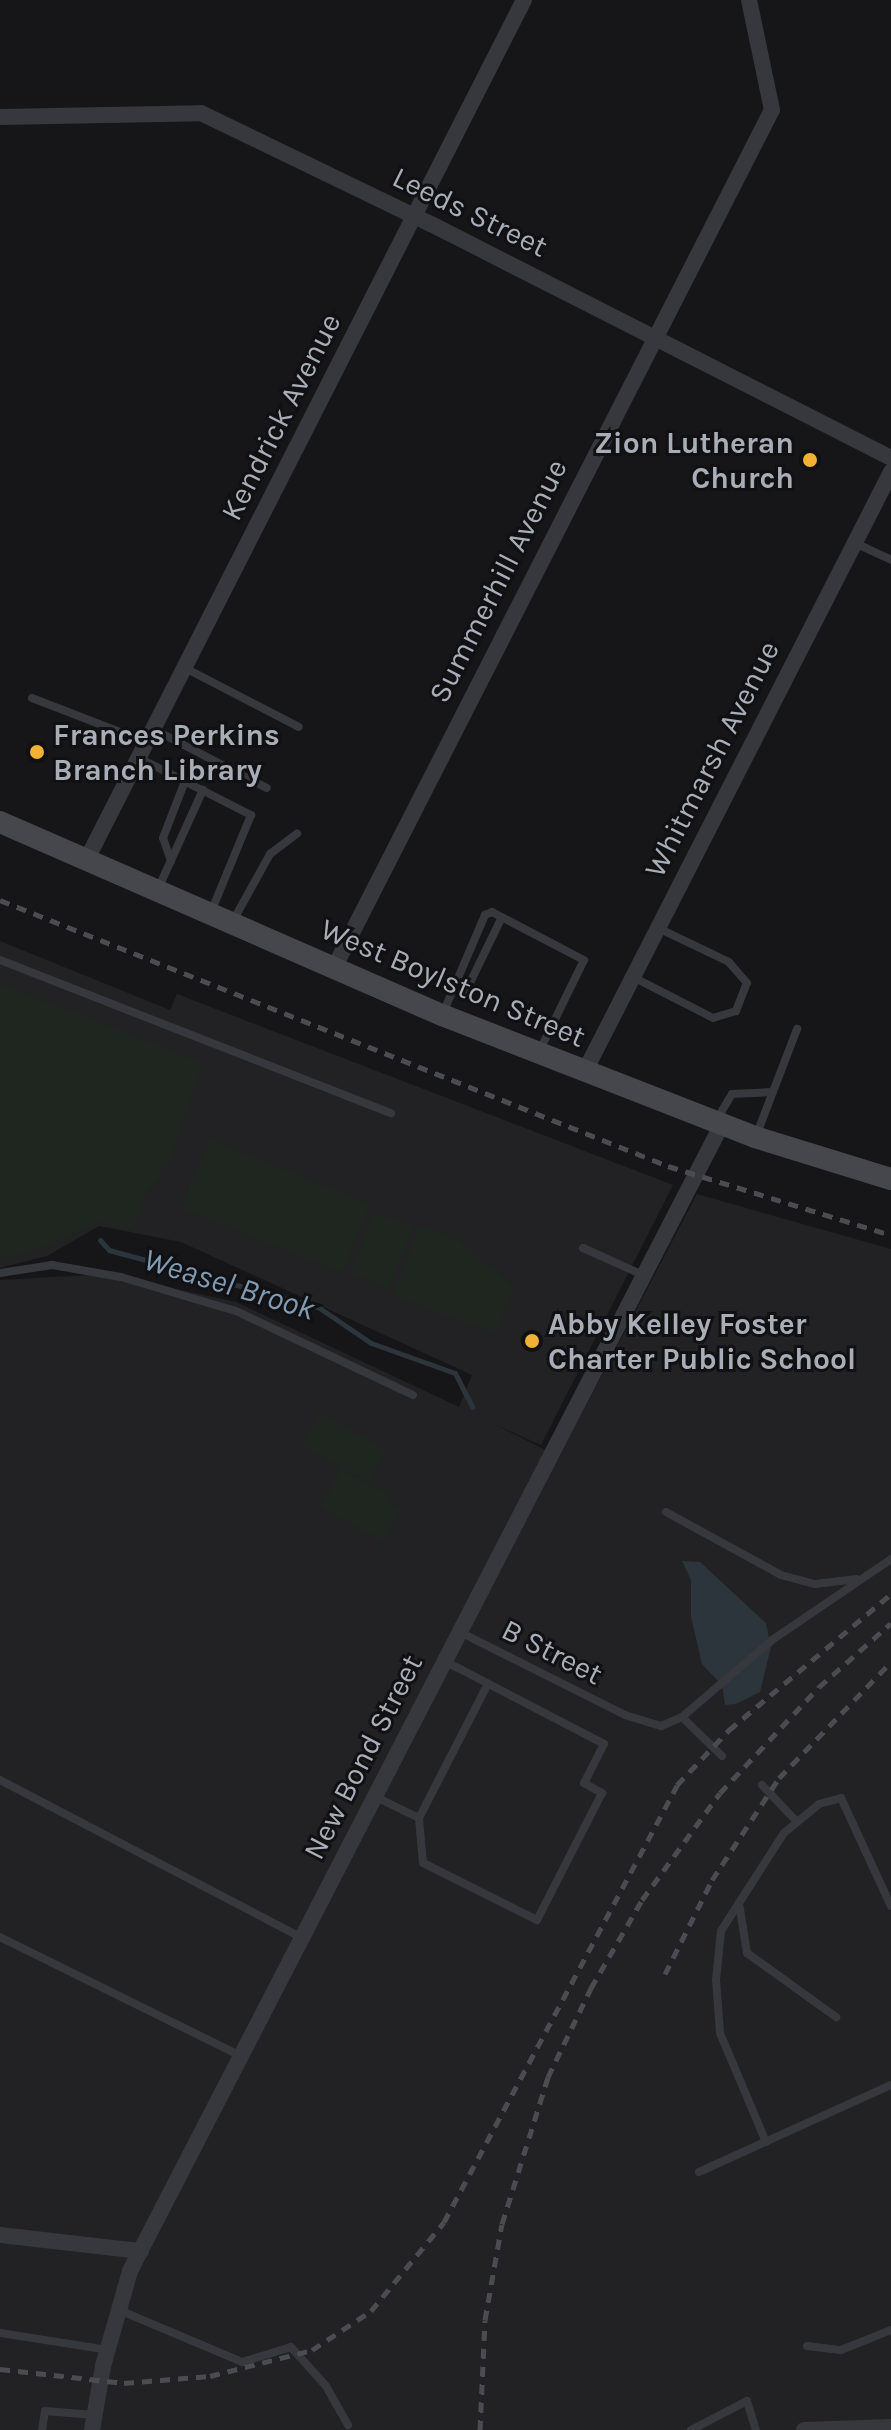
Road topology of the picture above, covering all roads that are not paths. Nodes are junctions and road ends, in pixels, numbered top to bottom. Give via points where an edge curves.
1 (524, 0) edge
2 (749, 0) edge
3 (0, 117) edge
4 (415, 215) junction
5 (655, 336) junction
6 (891, 458) edge
7 (891, 472) edge
8 (884, 503) edge
9 (855, 543) junction
10 (891, 560) edge
11 (185, 668) junction
12 (32, 698) dead end
13 (299, 727) dead end
14 (146, 743) junction
15 (185, 781) junction
16 (267, 788) dead end
17 (203, 790) junction
18 (0, 822) edge
19 (297, 834) dead end
20 (87, 859) junction
21 (171, 861) junction
22 (158, 890) junction
23 (211, 912) junction
24 (502, 917) junction
25 (233, 922) junction
26 (658, 927) junction
27 (0, 960) edge
28 (335, 966) junction
29 (633, 977) junction
30 (466, 991) dead end
31 (442, 1015) junction
32 (797, 1029) dead end
33 (539, 1053) junction
34 (585, 1071) junction
35 (773, 1092) junction
36 (391, 1113) dead end
37 (719, 1123) junction
38 (755, 1137) junction
39 (891, 1179) edge
40 (583, 1248) dead end
41 (0, 1273) edge
42 (643, 1275) junction
43 (413, 1395) dead end
44 (666, 1512) dead end
45 (891, 1559) edge
46 (861, 1578) junction
47 (458, 1631) junction
48 (443, 1660) junction
49 (488, 1684) junction
50 (682, 1717) junction
51 (722, 1756) dead end
52 (0, 1780) edge
53 (762, 1785) dead end
54 (374, 1796) junction
55 (419, 1818) junction
56 (797, 1822) junction
57 (739, 1902) junction
58 (891, 1906) edge
59 (0, 1937) edge
60 (302, 1938) junction
61 (836, 2017) dead end
62 (241, 2056) junction
63 (891, 2085) edge
64 (766, 2142) junction
65 (699, 2172) dead end
66 (0, 2235) edge
67 (141, 2251) junction
68 (119, 2310) junction
69 (891, 2330) edge
70 (0, 2333) edge
71 (807, 2346) dead end
72 (108, 2350) junction
73 (94, 2422) edge
74 (348, 2425) dead end
75 (891, 2427) edge
76 (843, 2428) edge
77 (42, 2430) edge
78 (691, 2430) edge
79 (756, 2430) edge
80 (804, 2430) edge
81 (812, 2430) edge

1 - 4 street, Kendrick Avenue
2 - 5 street, Summerhill Avenue via 772,110
3 - 4 street, Leeds Street via 201,113
4 - 5 street, Leeds Street
4 - 11 street, Kendrick Avenue
5 - 6 street, Leeds Street
5 - 28 street, Summerhill Avenue
7 - 8 street, Whitmarsh Avenue
8 - 9 street, Whitmarsh Avenue
9 - 10 lane
9 - 26 street, Whitmarsh Avenue
11 - 13 lane
11 - 14 street, Kendrick Avenue
12 - 14 lane
14 - 15 lane
14 - 16 lane
14 - 20 street, Kendrick Avenue
15 - 17 lane
15 - 21 lane via 163,838
17 - 21 lane
17 - 23 lane via 251,815
18 - 20 main road, West Boylston Street
19 - 25 lane via 270,854
20 - 22 main road, West Boylston Street
21 - 22 lane
22 - 23 main road, West Boylston Street
23 - 25 main road, West Boylston Street
24 - 30 lane
24 - 31 lane via 485,915
24 - 33 lane via 584,960
25 - 28 main road, West Boylston Street
26 - 29 street, Whitmarsh Avenue
26 - 29 lane via 729,962 747,983 736,1011 713,1018
27 - 36 lane
28 - 31 main road, West Boylston Street
29 - 34 street, Whitmarsh Avenue
31 - 33 main road, West Boylston Street
32 - 35 lane
33 - 34 main road, West Boylston Street
34 - 37 main road, West Boylston Street
35 - 37 lane via 732,1094
35 - 38 lane
37 - 38 main road, West Boylston Street
37 - 42 street, New Bond Street
38 - 39 main road, West Boylston Street
40 - 42 lane
41 - 43 lane via 52,1265 121,1277 236,1311
42 - 47 street, New Bond Street
44 - 46 lane via 781,1575 815,1584
45 - 46 lane
46 - 50 lane via 772,1640
47 - 48 street, New Bond Street
47 - 50 lane, B Street via 625,1715 661,1726
48 - 49 lane
48 - 54 street, New Bond Street
49 - 55 lane
49 - 55 lane via 604,1744 584,1783 602,1793 537,1920 423,1863
50 - 51 lane
52 - 60 lane
53 - 56 lane
54 - 55 lane
54 - 60 street, New Bond Street
56 - 57 lane via 784,1833
56 - 58 lane via 819,1804 841,1798
57 - 61 lane via 747,1953
57 - 64 lane via 721,1931 716,1980 720,2033
59 - 62 lane
60 - 62 street, New Bond Street
62 - 67 street, New Bond Street
63 - 64 lane
64 - 65 lane
66 - 67 street
67 - 68 street, New Bond Street
68 - 72 street, New Bond Street
68 - 74 lane via 242,2362 291,2347 326,2386
69 - 71 lane via 841,2350
70 - 72 lane
72 - 73 street, New Bond Street
73 - 77 lane via 45,2411
75 - 76 street
76 - 81 street
78 - 79 lane via 747,2401
80 - 81 street

